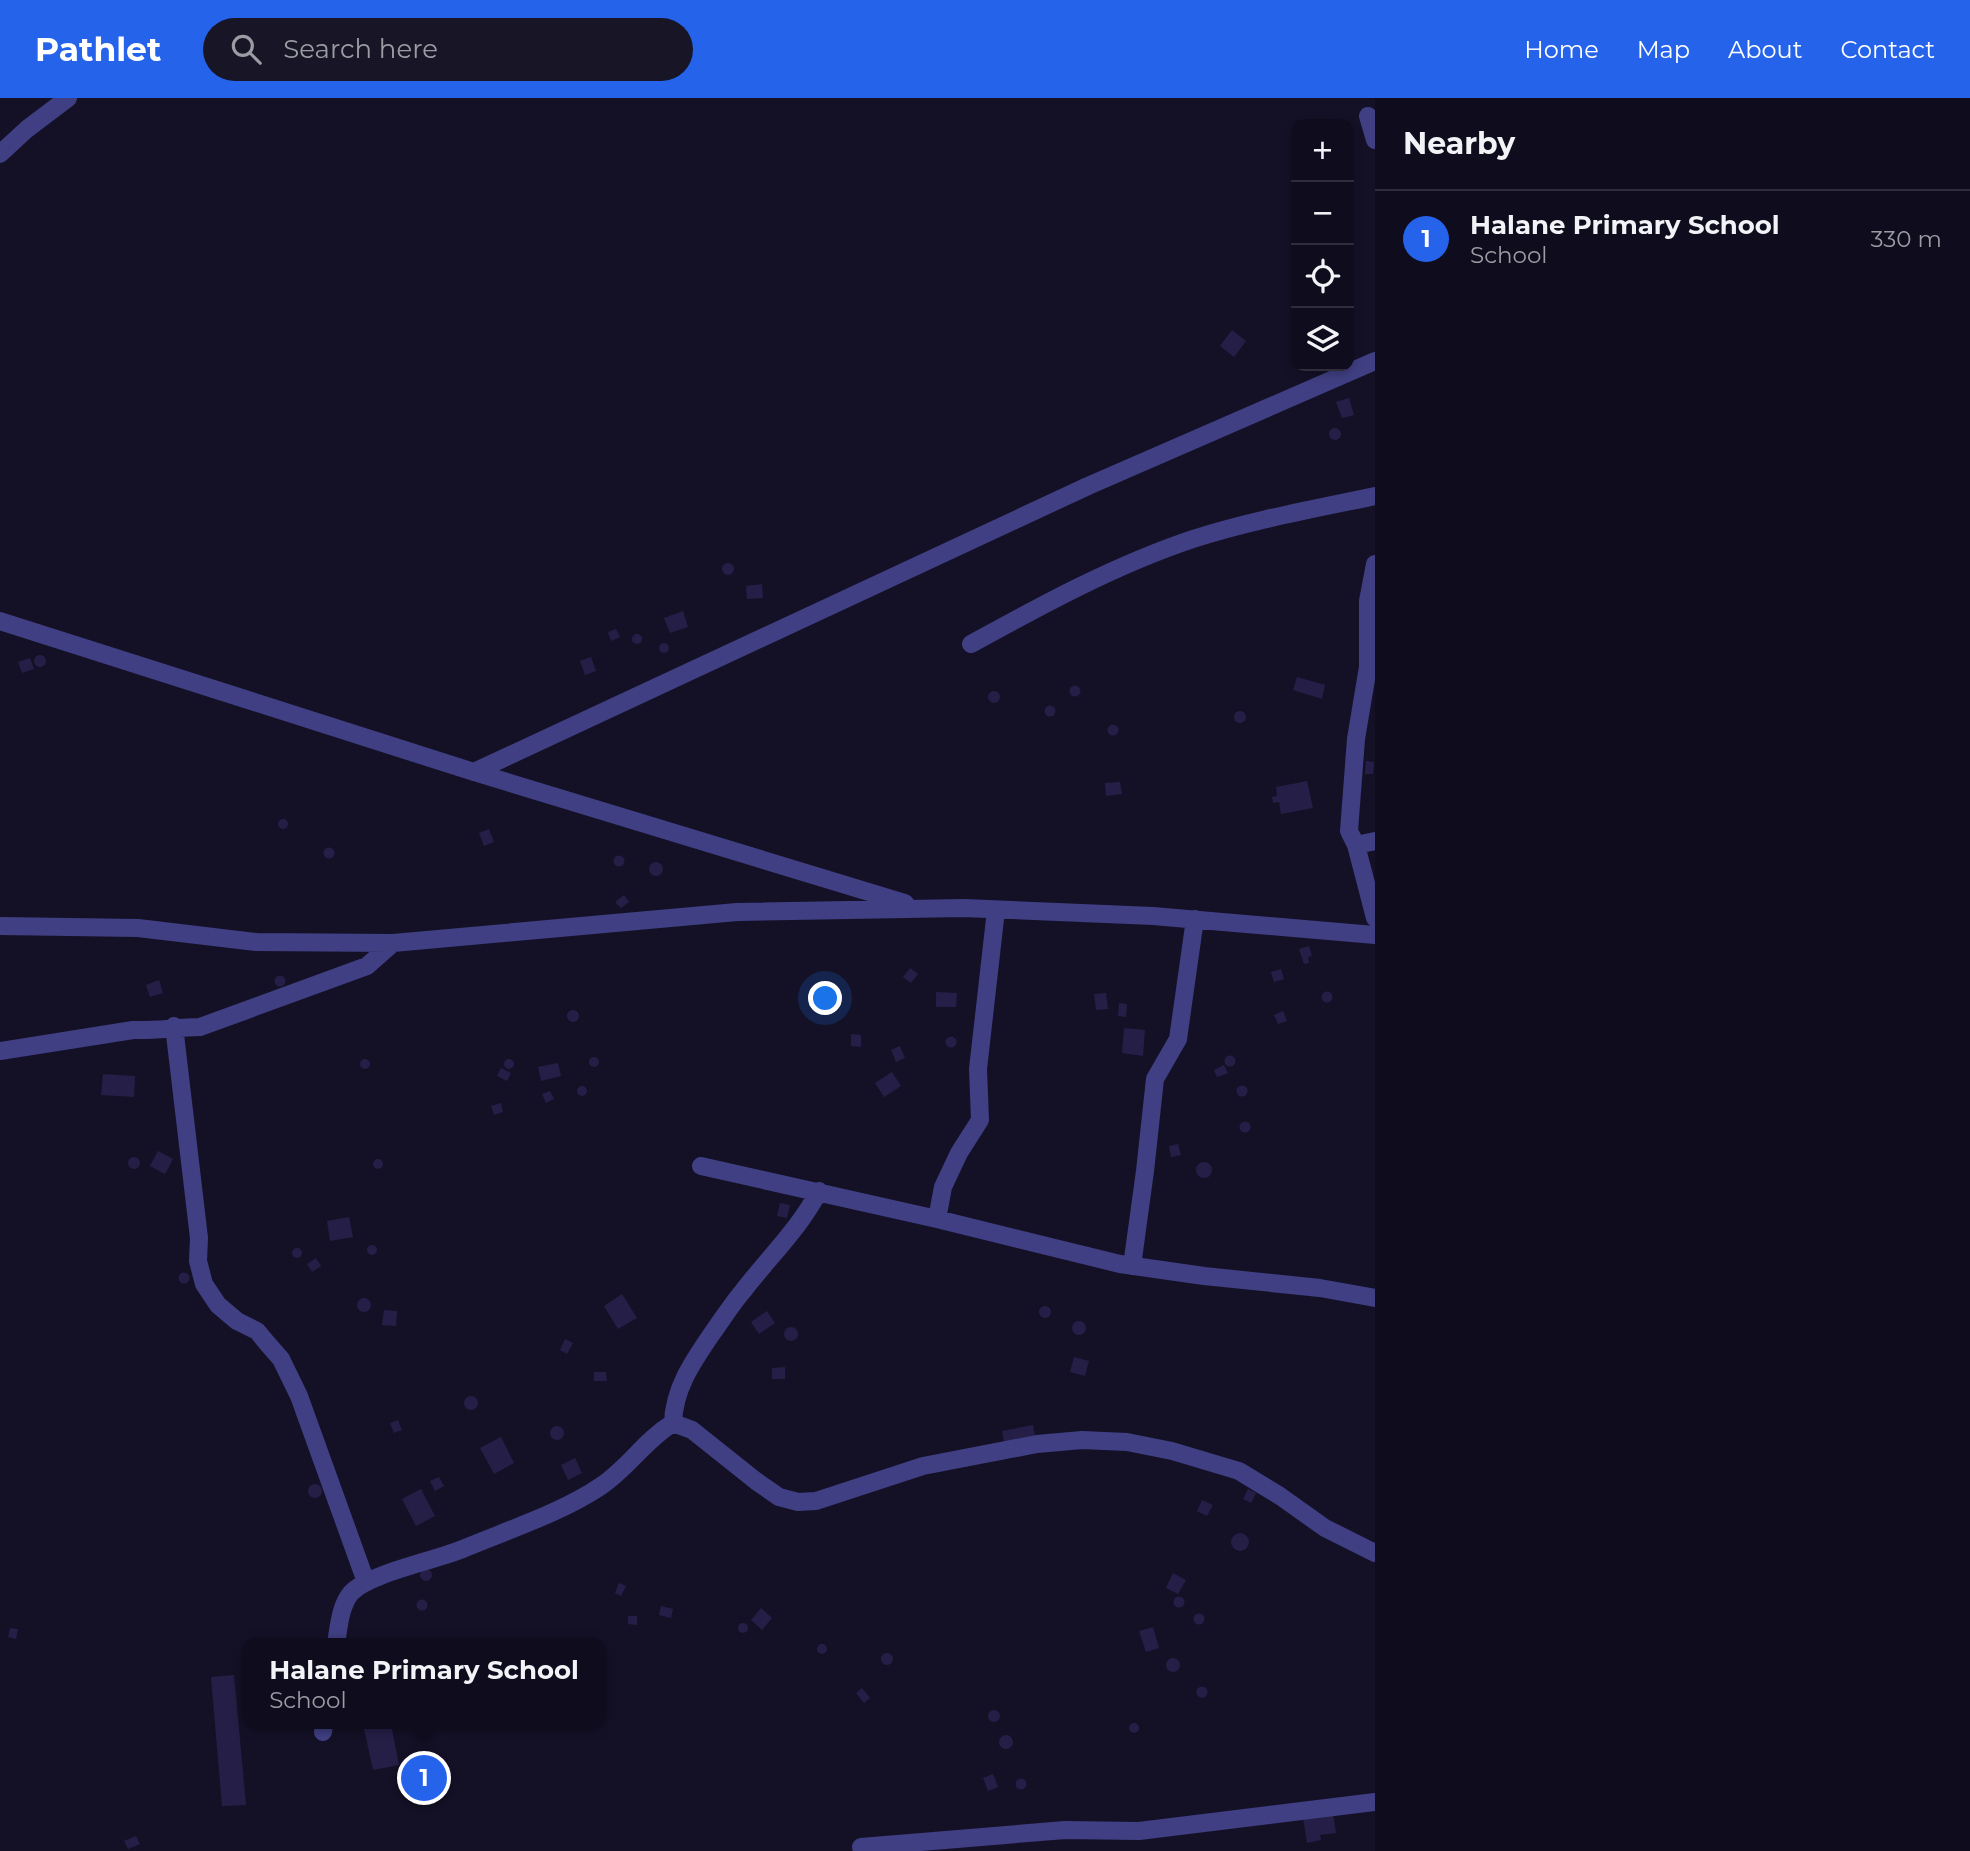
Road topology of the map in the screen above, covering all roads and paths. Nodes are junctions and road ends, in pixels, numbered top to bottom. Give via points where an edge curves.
1 (68, 98) edge
2 (1368, 116) dead end
3 (1375, 141) edge
4 (0, 153) edge
5 (1375, 361) edge
6 (1375, 496) edge
7 (1375, 564) edge
8 (0, 621) edge
9 (971, 644) dead end
10 (474, 772) junction
11 (1375, 841) edge
12 (1356, 845) junction
13 (923, 909) junction
14 (996, 910) junction
15 (1375, 918) edge
16 (1195, 919) junction
17 (0, 926) edge
18 (1375, 935) edge
19 (393, 943) junction
20 (174, 1027) junction
21 (0, 1051) edge
22 (701, 1166) dead end
23 (819, 1191) junction
24 (937, 1219) junction
25 (1132, 1266) junction
26 (1375, 1298) edge
27 (673, 1423) junction
28 (1375, 1553) edge
29 (366, 1582) junction
30 (337, 1638) edge
31 (1375, 1802) edge
32 (862, 1847) dead end

1 - 4 street
2 - 3 street
5 - 10 street via 1088,486
6 - 9 street via 1193,539 1128,564
7 - 12 street via 1349,831
8 - 10 street
10 - 13 street
11 - 12 street
12 - 15 street
13 - 14 street
13 - 19 street via 737,912
14 - 16 street
14 - 24 street via 978,1069 980,1120 943,1187
16 - 18 street
16 - 25 street via 1178,1039 1155,1079
17 - 19 street via 138,928 256,942
19 - 20 street via 367,966 200,1027
20 - 21 street
20 - 29 street via 204,1284 218,1305 257,1331 281,1360 299,1396
22 - 23 street
23 - 24 street
23 - 27 street via 807,1214 696,1357 679,1388
24 - 25 street
25 - 26 street
27 - 28 street via 692,1430 779,1497 798,1502 816,1501 923,1466 1025,1447 1082,1440 1127,1442 1239,1471 1325,1528
27 - 29 street via 601,1487 447,1556
29 - 30 street via 351,1593 341,1612
31 - 32 street via 1139,1831 1065,1830

